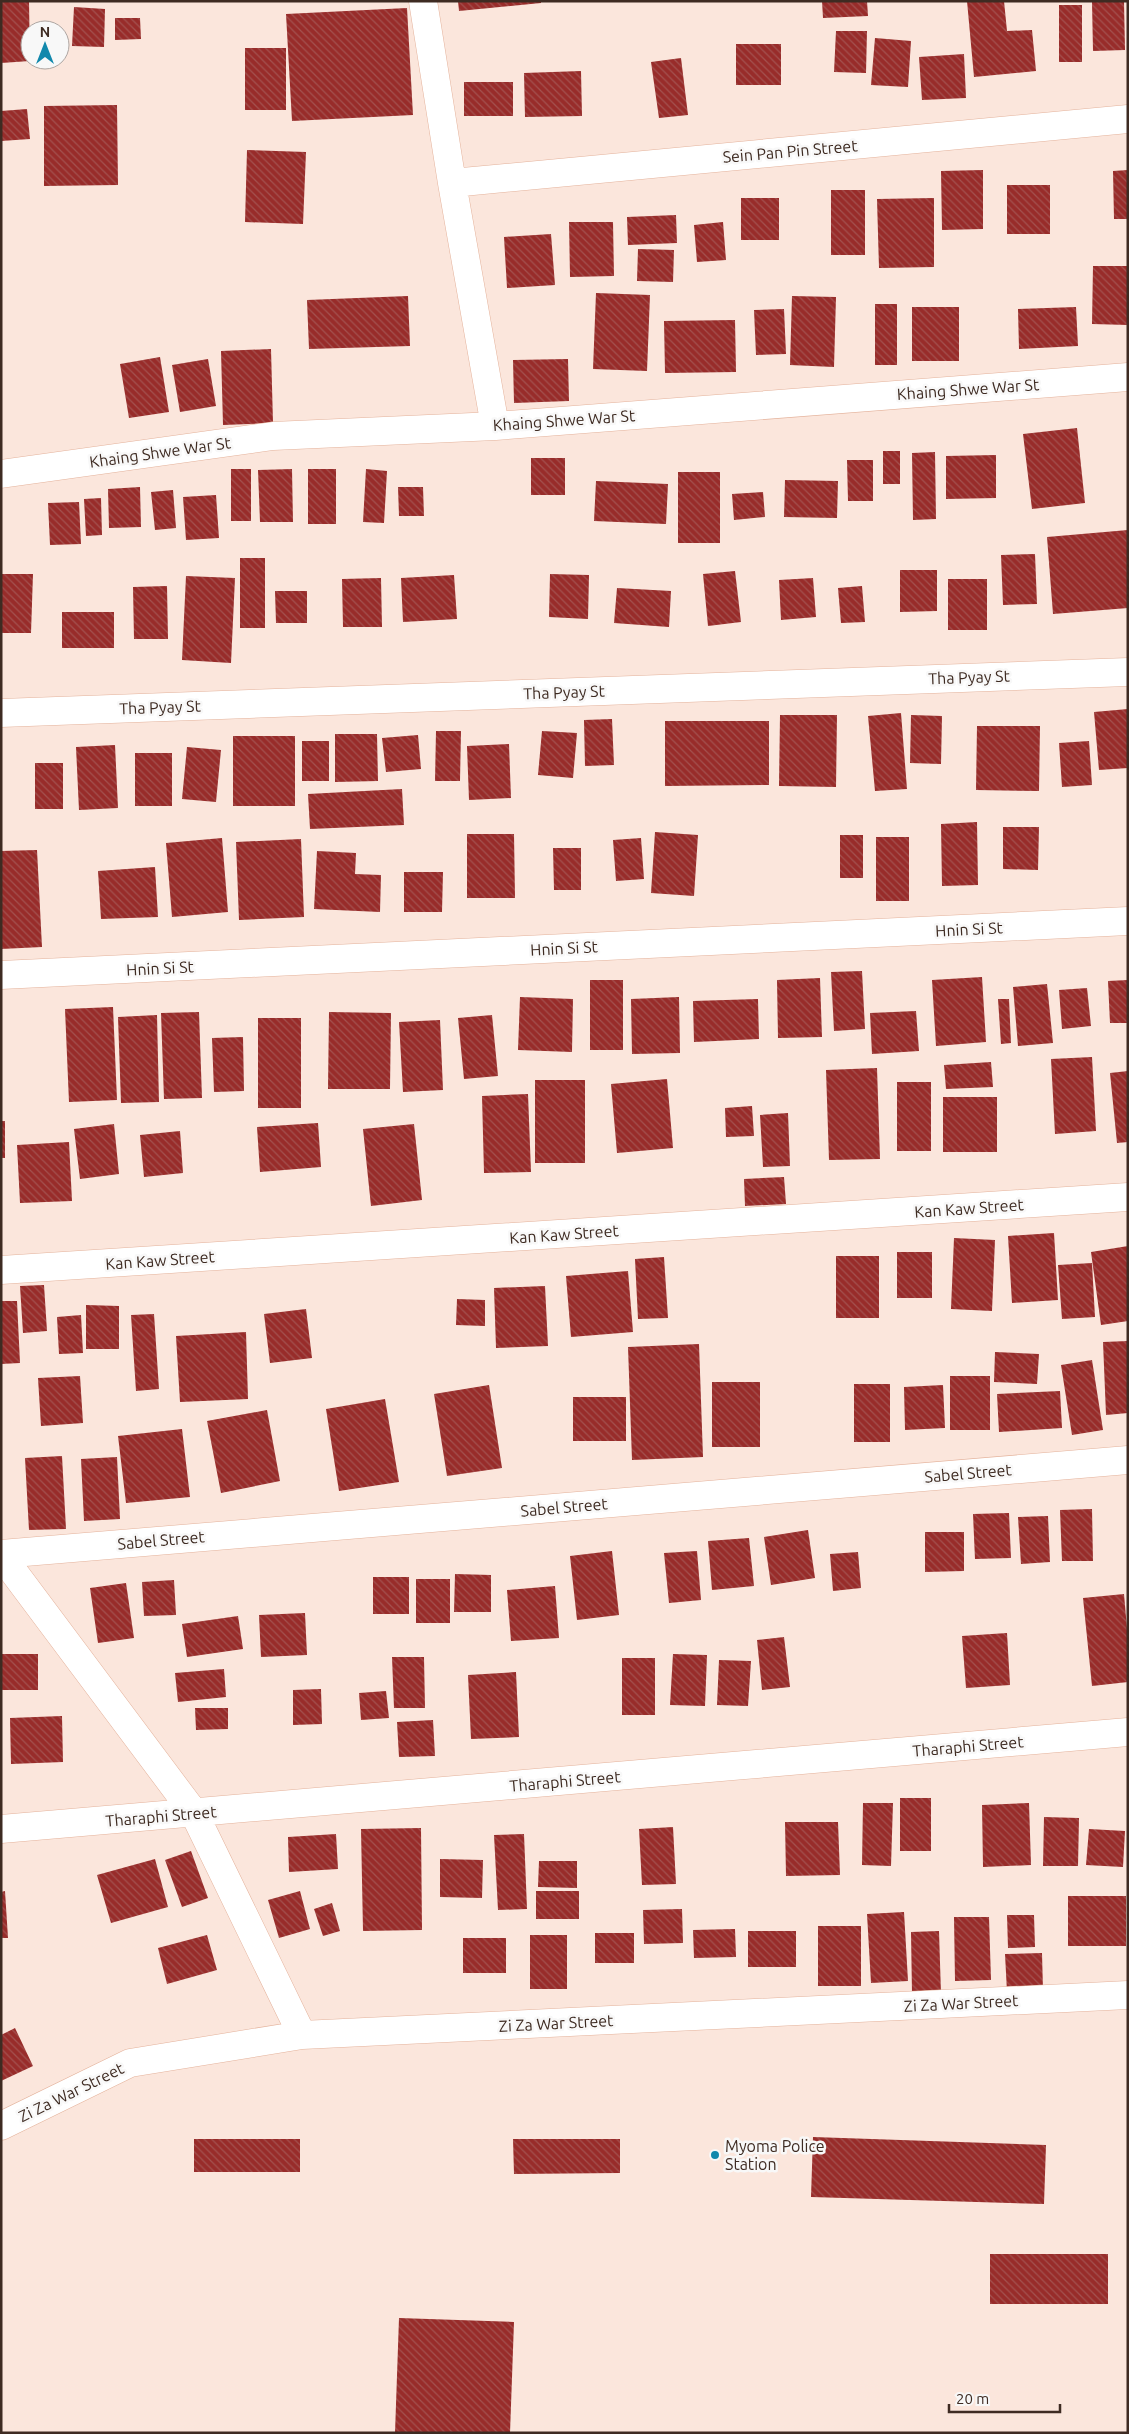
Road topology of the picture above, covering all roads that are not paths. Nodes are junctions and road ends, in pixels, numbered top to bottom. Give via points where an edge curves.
1 (423, 1) edge
2 (1128, 119) edge
3 (452, 183) junction
4 (1128, 377) edge
5 (495, 426) junction
6 (1, 474) edge
7 (1128, 672) edge
8 (1, 713) edge
9 (1128, 922) edge
10 (1, 975) edge
11 (1128, 1198) edge
12 (1, 1270) edge
13 (1128, 1460) edge
14 (1, 1555) edge
15 (1128, 1732) edge
16 (194, 1813) junction
17 (1, 1829) edge
18 (1128, 1995) edge
19 (302, 2035) junction
20 (1, 2126) edge

1 - 3 street
2 - 3 street, Sein Pan Pin Street
3 - 5 street
4 - 5 street, Khaing Shwe War St
5 - 6 street, Khaing Shwe War St via 273,436
7 - 8 street, Tha Pyay St
9 - 10 street, Hnin Si St
11 - 12 street, Kan Kaw Street
13 - 14 street, Sabel Street
14 - 16 street
15 - 16 street, Tharaphi Street
16 - 17 street, Tharaphi Street
16 - 19 street
18 - 19 street, Zi Za War Street
19 - 20 street, Zi Za War Street via 130,2063

